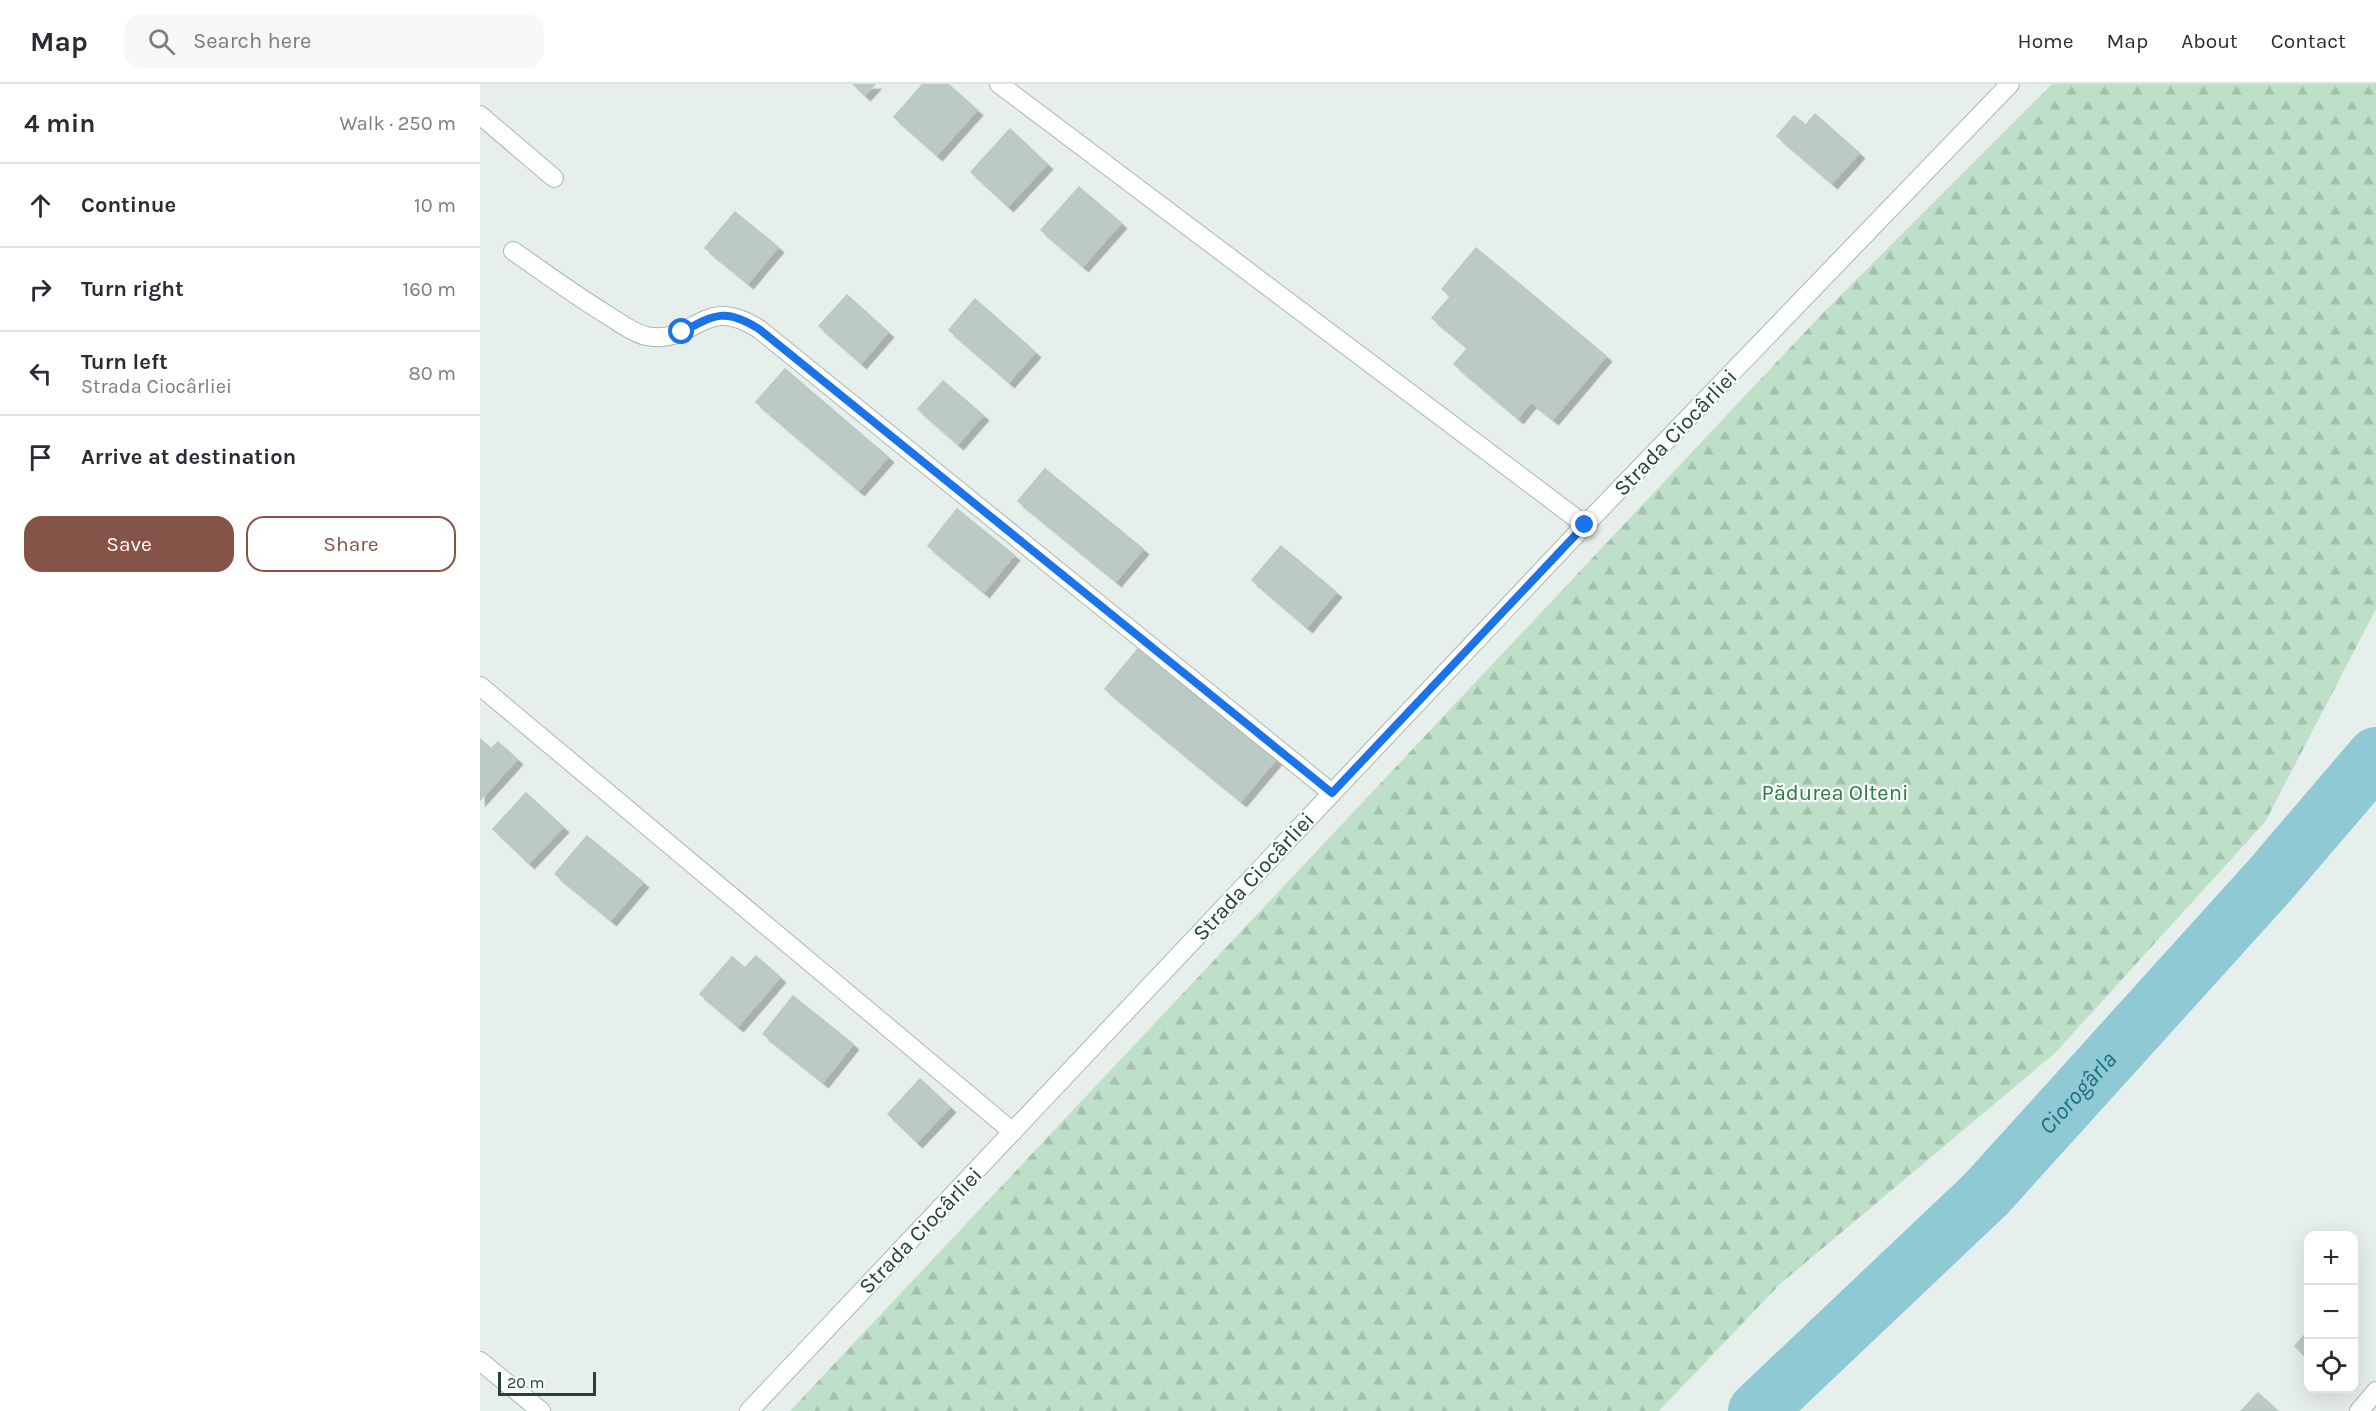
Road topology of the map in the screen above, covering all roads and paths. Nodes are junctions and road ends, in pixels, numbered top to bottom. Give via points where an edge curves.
1 (999, 84) edge
2 (2010, 84) edge
3 (480, 115) edge
4 (554, 178) dead end
5 (513, 252) dead end
6 (1585, 525) junction
7 (480, 686) edge
8 (1332, 793) junction
9 (1012, 1132) junction
10 (480, 1361) edge
11 (2376, 1390) edge
12 (541, 1411) edge
13 (749, 1411) edge
14 (2359, 1411) edge

1 - 6 street
2 - 6 street, Strada Ciocârliei
3 - 4 street
5 - 8 street via 645,336 665,337 725,315 742,318 759,329
6 - 8 street, Strada Ciocârliei
7 - 9 street
8 - 9 street, Strada Ciocârliei
9 - 13 street, Strada Ciocârliei
10 - 12 street
11 - 14 street

